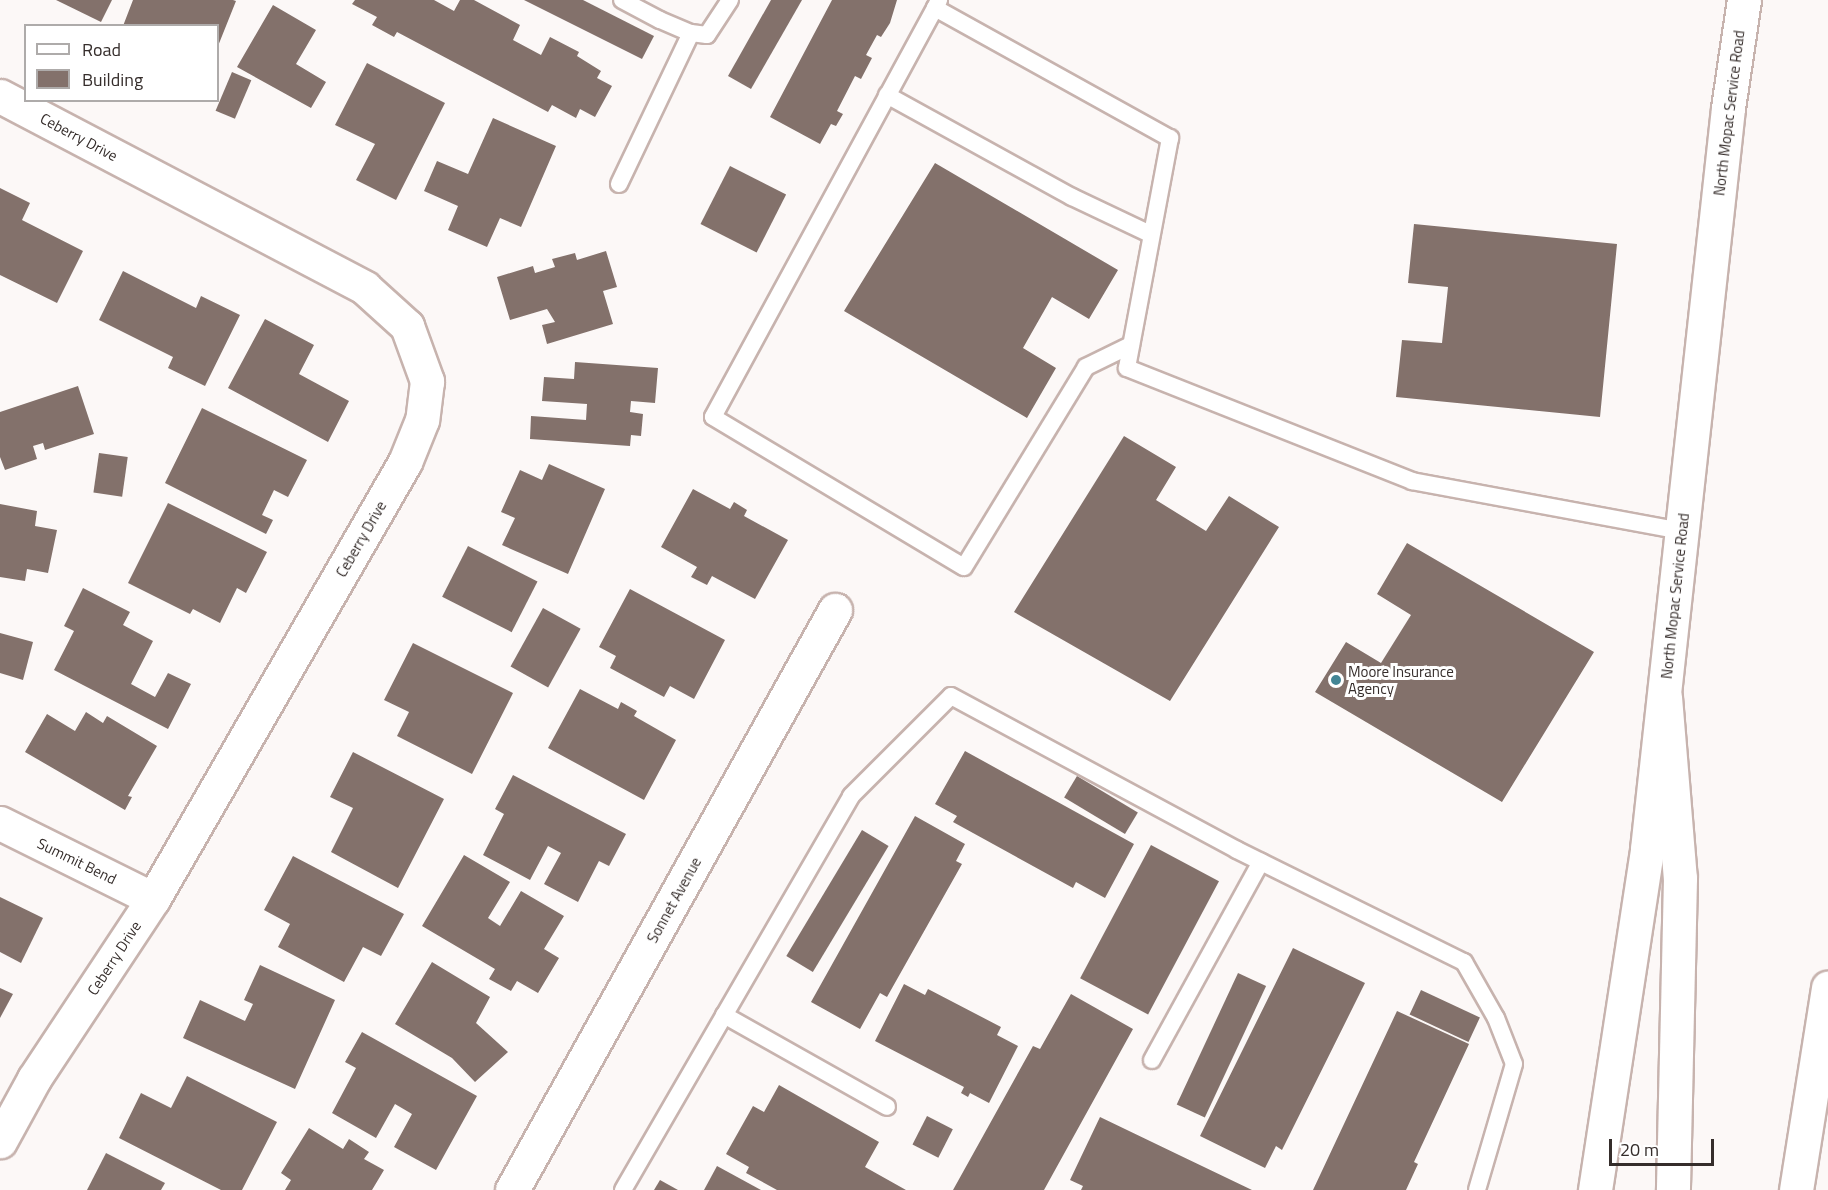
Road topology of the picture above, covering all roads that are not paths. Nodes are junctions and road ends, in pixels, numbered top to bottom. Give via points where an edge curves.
1 (622, 0) edge
2 (730, 0) edge
3 (1731, 0) edge
4 (1744, 0) edge
5 (937, 4) edge
6 (691, 33) junction
7 (1738, 41) junction
8 (887, 95) junction
9 (0, 96) edge
10 (619, 184) dead end
11 (1150, 234) junction
12 (1131, 345) junction
13 (1682, 531) junction
14 (835, 610) dead end
15 (1665, 697) junction
16 (0, 823) edge
17 (1261, 862) junction
18 (153, 899) junction
19 (1828, 988) edge
20 (724, 1015) junction
21 (1152, 1060) dead end
22 (887, 1107) dead end
23 (0, 1141) edge
24 (512, 1190) edge
25 (624, 1190) edge
26 (1477, 1190) edge
27 (1595, 1190) edge
28 (1673, 1190) edge
29 (1796, 1190) edge

1 - 6 lane
2 - 6 lane via 707,35
3 - 7 main road
4 - 7 main road, North Mopac Service Road
5 - 8 lane
5 - 11 lane via 1170,138
6 - 10 lane
7 - 13 main road, North Mopac Service Road
8 - 11 lane via 1072,198
8 - 12 lane via 712,417 964,567 1086,367
9 - 18 main road, Ceberry Drive via 365,288 407,326 427,381 422,420 405,462
11 - 12 lane
12 - 13 lane via 1127,368 1412,481
13 - 15 main road, North Mopac Service Road
14 - 24 main road, Sonnet Avenue
15 - 27 main road, North Mopac Service Road via 1647,849
15 - 28 main road via 1680,878
16 - 18 main road, Summit Bend
17 - 20 lane via 951,696 851,796
17 - 21 lane
17 - 26 lane via 1464,962 1496,1018 1514,1064
18 - 23 main road, Ceberry Drive via 34,1079
19 - 29 main road
20 - 22 lane
20 - 25 lane

